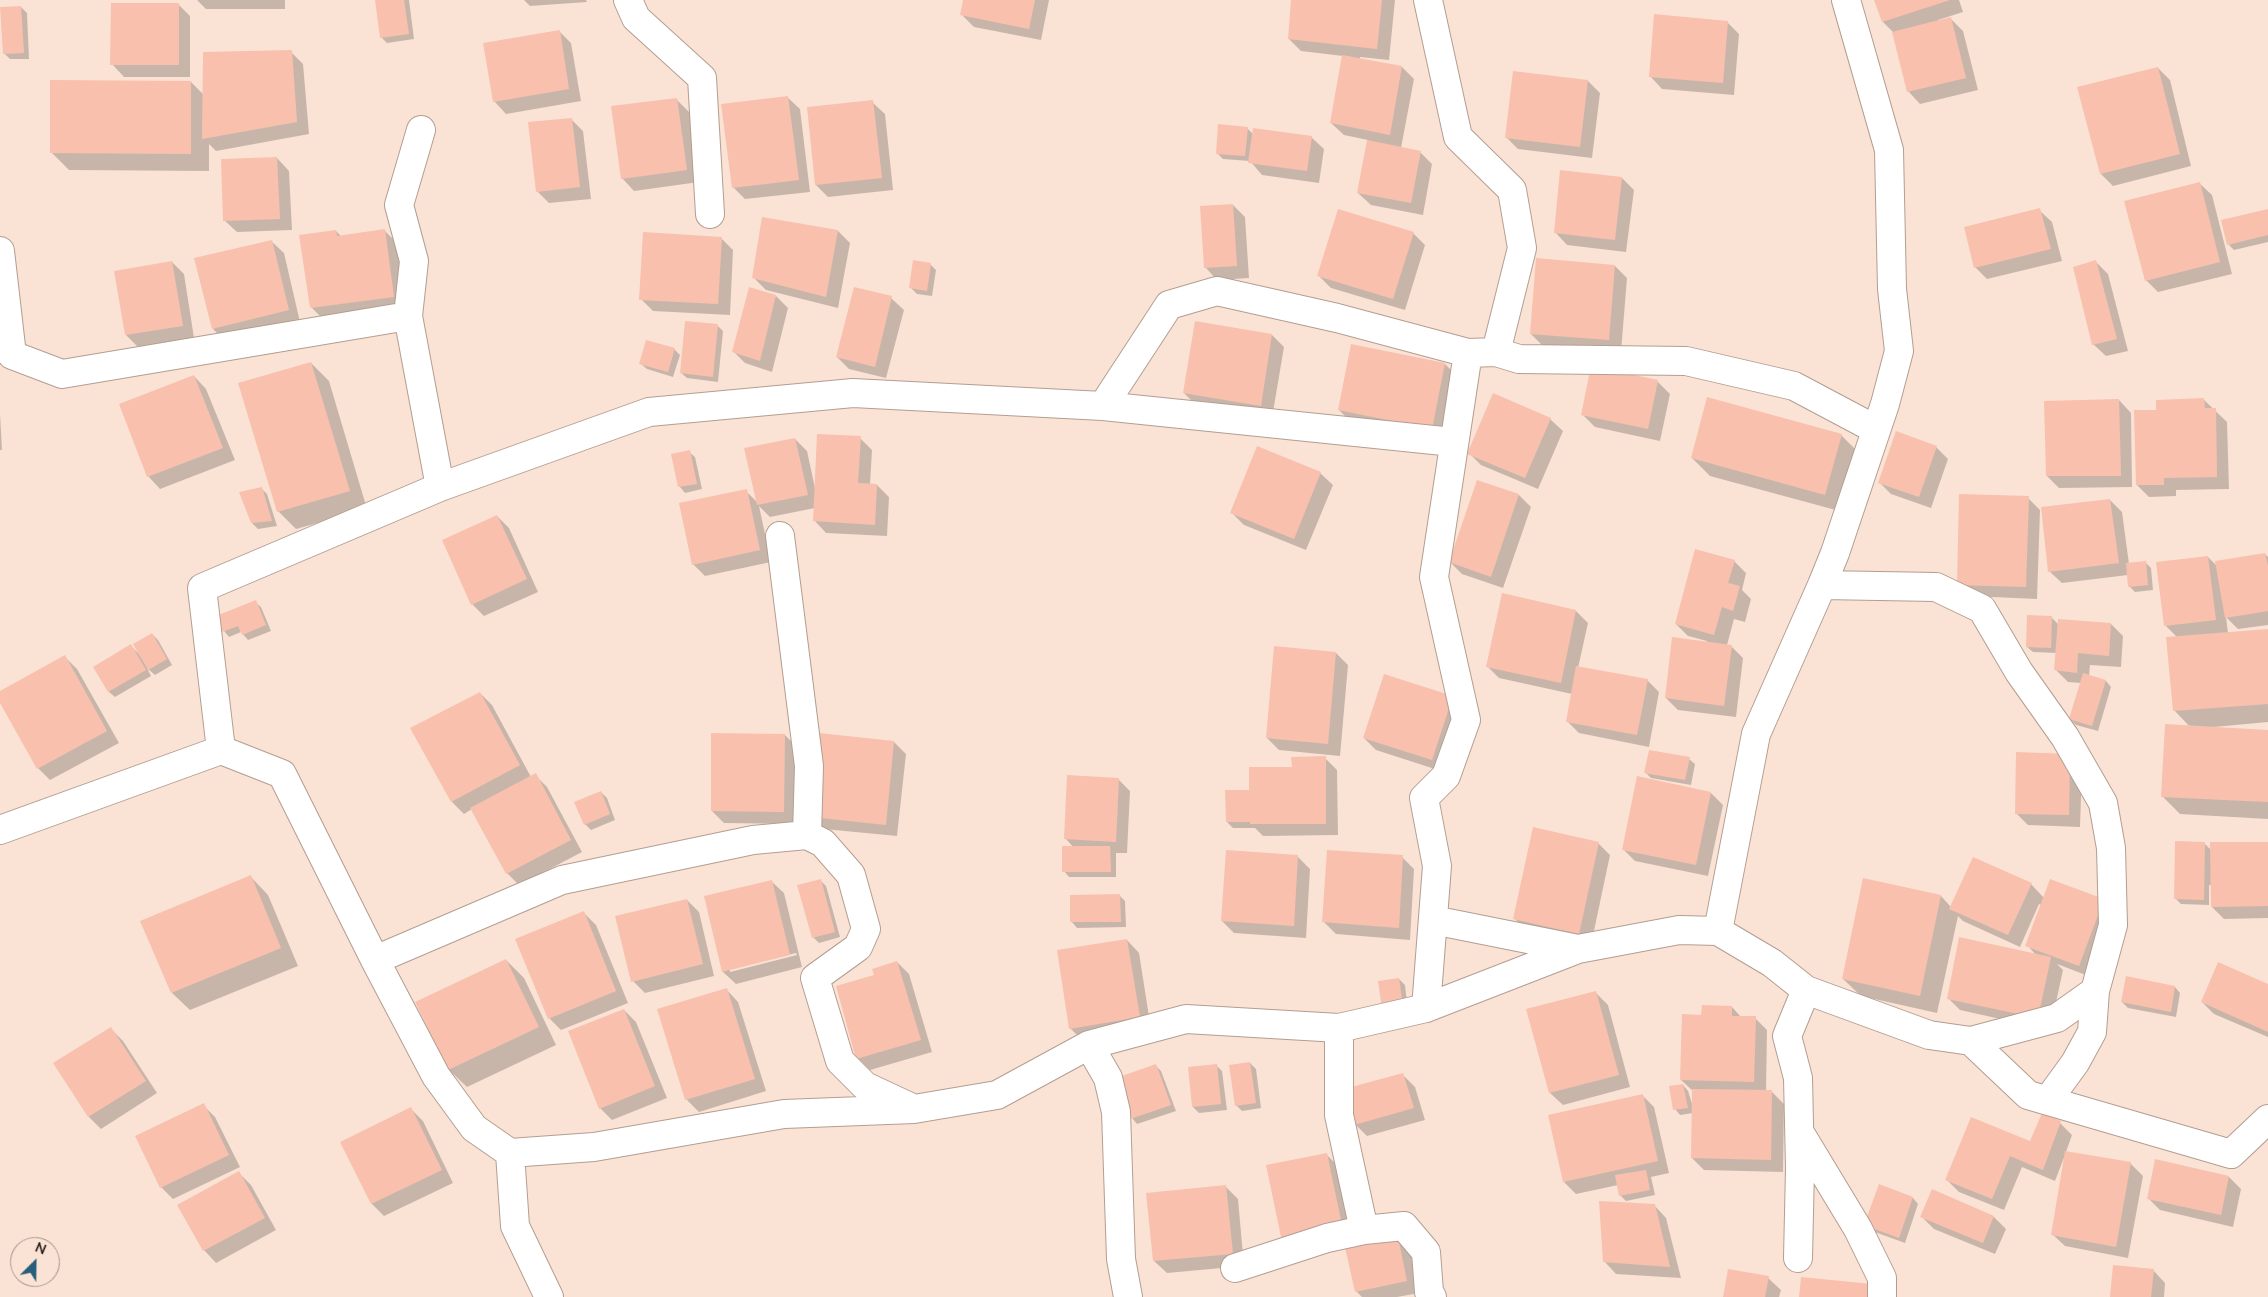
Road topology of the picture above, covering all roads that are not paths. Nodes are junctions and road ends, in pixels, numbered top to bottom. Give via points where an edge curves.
1 (628, 0) edge
2 (1428, 0) edge
3 (1846, 0) edge
4 (421, 130) dead end
5 (710, 214) dead end
6 (0, 251) edge
7 (408, 316) junction
8 (1496, 352) junction
9 (1468, 353) junction
10 (1103, 406) junction
11 (1875, 429) junction
12 (1453, 442) junction
13 (440, 487) junction
14 (780, 536) dead end
15 (1822, 585) junction
16 (221, 750) junction
17 (0, 830) edge
18 (807, 835) junction
19 (1433, 920) junction
20 (1718, 931) junction
21 (1578, 949) junction
22 (375, 960) junction
23 (1806, 990) junction
24 (2095, 991) junction
25 (1426, 1008) junction
26 (1339, 1028) junction
27 (1972, 1041) junction
28 (1089, 1045) junction
29 (2048, 1100) junction
30 (914, 1109) junction
31 (2268, 1119) edge
32 (1799, 1132) junction
33 (510, 1153) junction
34 (1364, 1230) junction
35 (1798, 1258) dead end
36 (1235, 1268) dead end
37 (1425, 1295) edge
38 (549, 1297) edge
39 (1128, 1297) edge
40 (1882, 1297) edge

1 - 5 street via 636,18 702,78
2 - 8 street via 1458,137 1512,190 1522,248
3 - 11 street via 1889,150 1892,289 1899,351
4 - 7 street via 399,205 414,262
6 - 7 street via 12,355 62,374
7 - 13 street
8 - 9 street
8 - 11 street via 1519,359 1686,361 1794,386
9 - 10 street via 1337,318 1217,291 1169,306
9 - 12 street
10 - 12 street
10 - 13 street via 853,394 648,412
11 - 15 street
12 - 19 street via 1434,577 1466,720 1446,776 1424,798 1437,866
13 - 16 street via 202,588
14 - 18 street via 809,766
15 - 20 street via 1756,734
15 - 24 street via 1936,587 1982,609 2019,672 2065,737 2103,803 2111,848 2113,925
16 - 17 street
16 - 22 street via 282,774
18 - 22 street via 753,840 562,880
18 - 30 street via 823,843 850,875 866,929 858,947 815,978 840,1061 865,1086
19 - 21 street
19 - 25 street
20 - 21 street via 1679,930
20 - 23 street via 1772,963
21 - 25 street
22 - 33 street via 436,1076 474,1128
23 - 27 street via 1930,1036
23 - 32 street via 1787,1036 1798,1078
24 - 27 street via 2057,1018
24 - 29 street via 2092,1032
25 - 26 street
26 - 28 street via 1186,1019
26 - 34 street via 1339,1115
27 - 29 street via 2028,1095
28 - 30 street via 997,1095
28 - 39 street via 1108,1078 1116,1112 1121,1259
29 - 31 street via 2231,1154
30 - 33 street via 784,1114 594,1147
32 - 35 street
32 - 40 street via 1858,1228 1882,1278
33 - 38 street via 515,1226
34 - 36 street via 1327,1238
34 - 37 street via 1404,1226 1426,1252

